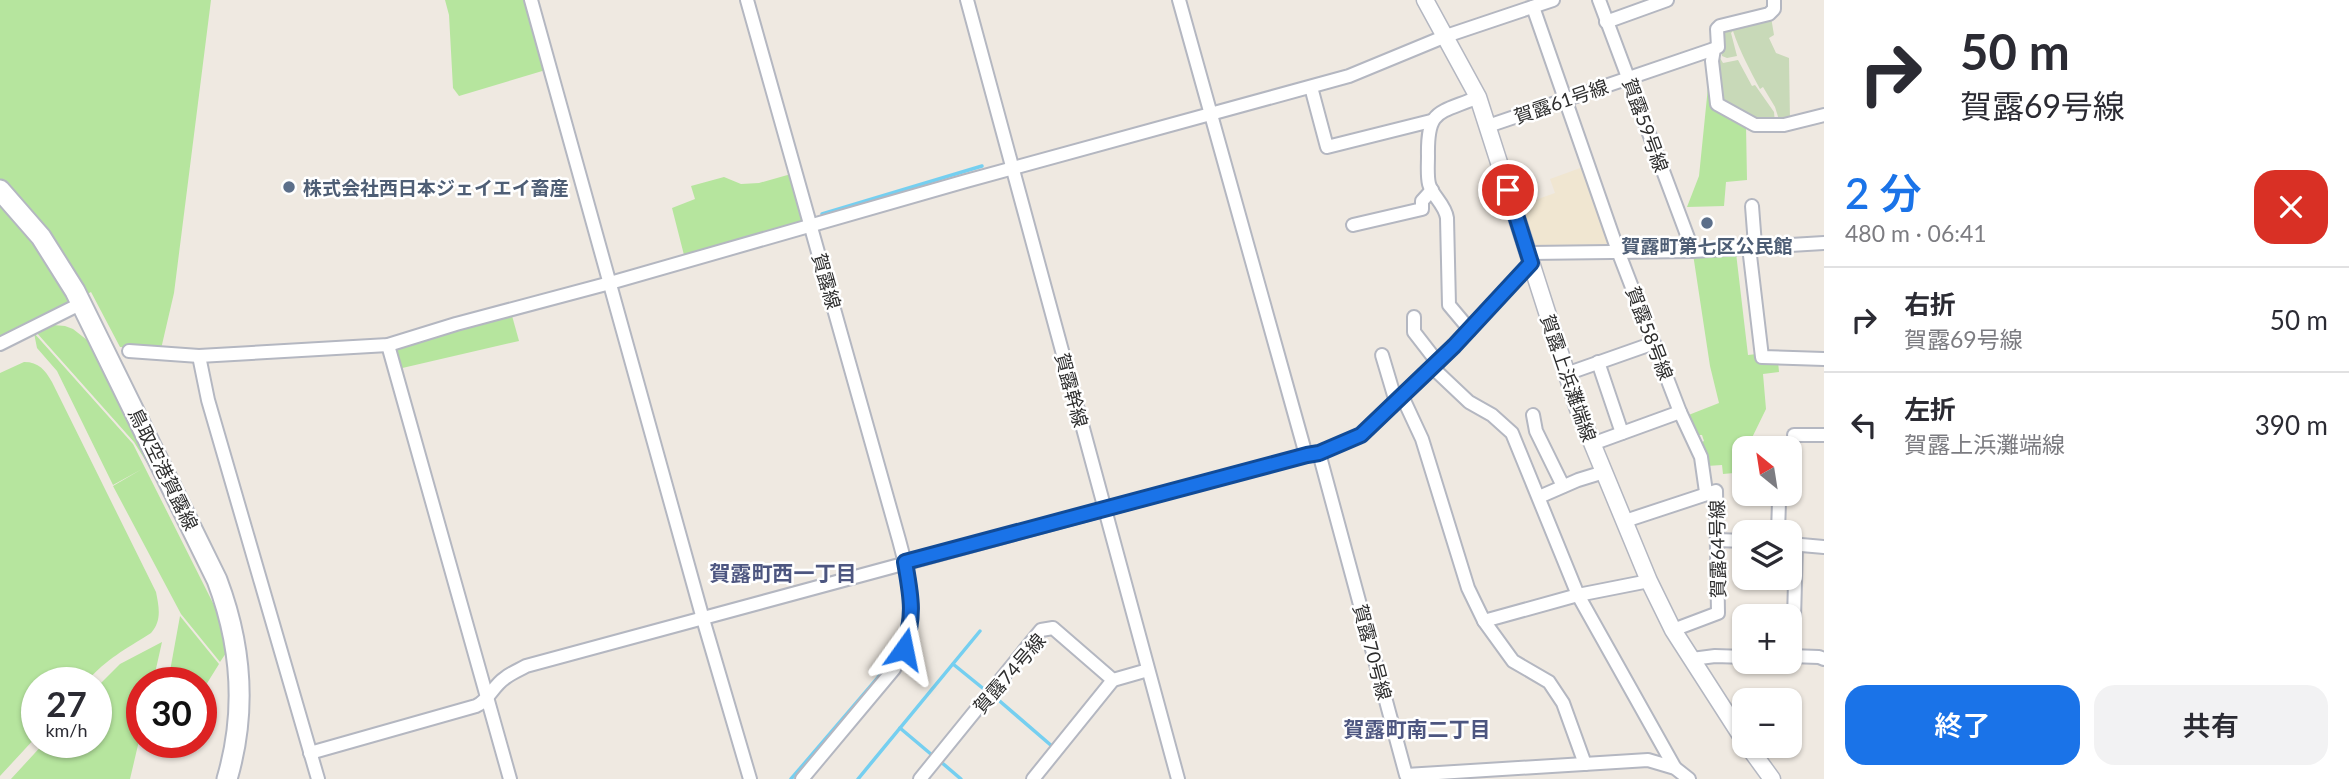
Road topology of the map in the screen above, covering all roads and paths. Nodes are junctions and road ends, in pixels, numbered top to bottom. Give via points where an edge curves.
1 (531, 0) edge
2 (747, 0) edge
3 (967, 0) edge
4 (1179, 0) edge
5 (1553, 0) edge
6 (1599, 0) edge
7 (1667, 0) edge
8 (1774, 0) edge
9 (1430, 1) edge
10 (1533, 7) junction
11 (1606, 22) junction
12 (1446, 36) junction
13 (1714, 48) junction
14 (1628, 78) junction
15 (1311, 87) junction
16 (1478, 97) junction
17 (1566, 101) junction
18 (1212, 114) junction
19 (1824, 115) edge
20 (1431, 121) junction
21 (1488, 126) junction
22 (1011, 169) junction
23 (0, 190) edge
24 (1432, 190) junction
25 (1752, 206) dead end
26 (1353, 225) dead end
27 (811, 226) junction
28 (1824, 243) edge
29 (1752, 246) junction
30 (1618, 251) junction
31 (1693, 251) junction
32 (1530, 258) junction
33 (611, 283) junction
34 (82, 303) junction
35 (1414, 317) dead end
36 (1470, 330) junction
37 (1654, 343) junction
38 (0, 344) edge
39 (388, 345) junction
40 (129, 351) dead end
41 (1382, 355) dead end
42 (199, 356) junction
43 (1824, 359) edge
44 (1598, 362) junction
45 (1435, 365) junction
46 (1566, 374) junction
47 (1399, 399) junction
48 (1680, 412) junction
49 (1533, 415) dead end
50 (1622, 433) junction
51 (1794, 435) dead end
52 (1824, 435) edge
53 (1592, 444) junction
54 (1313, 454) junction
55 (1604, 472) junction
56 (1563, 486) junction
57 (1706, 492) junction
58 (1539, 497) junction
59 (1104, 509) junction
60 (1625, 521) junction
61 (1717, 540) junction
62 (1732, 541) edge
63 (1802, 546) edge
64 (1824, 547) edge
65 (905, 562) junction
66 (1649, 581) junction
67 (1578, 595) junction
68 (703, 619) junction
69 (1484, 621) junction
70 (1673, 630) junction
71 (1802, 656) edge
72 (1732, 657) edge
73 (1692, 659) junction
74 (1824, 659) edge
75 (1149, 670) junction
76 (1114, 680) junction
77 (488, 695) junction
78 (1732, 722) edge
79 (310, 753) junction
80 (1756, 758) edge
81 (1585, 764) junction
82 (1675, 768) junction
83 (227, 779) edge
84 (317, 779) edge
85 (510, 779) edge
86 (750, 779) edge
87 (802, 779) edge
88 (920, 779) edge
89 (1033, 779) edge
90 (1178, 779) edge
91 (1689, 779) edge
92 (1772, 779) edge

1 - 33 street
2 - 27 street, 賀露線
3 - 22 street, 賀露幹線
4 - 18 street
5 - 10 street
6 - 11 street, 賀露59号線
7 - 11 street
8 - 13 street via 1769,14 1720,26 1718,47
9 - 12 street, 賀露上浜灘端線
10 - 12 street
10 - 17 street, 賀露58号線
11 - 14 street, 賀露59号線
12 - 15 street via 1367,70
12 - 16 street, 賀露上浜灘端線
13 - 14 street, 賀露61号線
13 - 19 street via 1717,104 1755,125 1784,125
14 - 17 street, 賀露61号線
14 - 31 street, 賀露59号線
15 - 18 street
15 - 20 street via 1327,147
16 - 20 street
16 - 21 street, 賀露上浜灘端線
17 - 21 street, 賀露61号線
17 - 30 street, 賀露58号線
18 - 22 street
18 - 54 street
20 - 24 street
21 - 32 street, 賀露上浜灘端線
22 - 27 street
22 - 59 street, 賀露幹線
23 - 34 main road, 鳥取空港賀露線 via 41,237
24 - 26 street via 1422,201 1422,209
24 - 36 street via 1446,211 1449,305
25 - 29 street
27 - 33 street
27 - 65 street, 賀露線
28 - 29 street
29 - 31 street
29 - 43 street via 1762,357
30 - 31 street
30 - 32 street
30 - 37 street, 賀露58号線
32 - 36 street
32 - 46 street, 賀露上浜灘端線
33 - 39 street
33 - 68 street
34 - 38 street
34 - 83 main road, 鳥取空港賀露線 via 201,545 229,614 240,701 237,742
35 - 45 street via 1414,332
36 - 45 street
37 - 44 street
37 - 48 street, 賀露58号線
39 - 42 street
39 - 77 street
40 - 42 street
41 - 47 street
42 - 79 street
44 - 46 street
44 - 50 street
45 - 47 street
45 - 58 street via 1469,402 1512,433
46 - 53 street, 賀露上浜灘端線
47 - 54 street via 1361,435
47 - 69 street via 1422,439 1468,587
48 - 50 street
48 - 57 street, 賀露58号線 via 1701,457
49 - 56 street
50 - 53 street
51 - 52 street
53 - 55 street, 賀露上浜灘端線
54 - 59 street
54 - 81 street, 賀露70号線 via 1406,775
55 - 56 street
55 - 60 street, 賀露上浜灘端線
56 - 58 street
57 - 60 street, 賀露64号線
57 - 61 street, 賀露64号線 via 1716,491
58 - 67 street
59 - 65 street
59 - 75 street, 賀露幹線
60 - 66 street, 賀露上浜灘端線
61 - 62 street
61 - 70 street, 賀露64号線 via 1718,613
63 - 64 street
65 - 68 street
65 - 87 street, 賀露線 via 912,604 904,649 894,669
66 - 67 street
66 - 70 street, 賀露上浜灘端線
67 - 69 street
67 - 82 street
68 - 77 street via 526,667 504,678
68 - 86 street
69 - 81 street via 1513,661 1549,682 1563,703
70 - 73 street, 賀露上浜灘端線
71 - 74 street
72 - 73 street
73 - 78 street, 賀露上浜灘端線
75 - 76 street
75 - 90 street, 賀露幹線
76 - 88 street, 賀露74号線 via 1053,628 1041,631
76 - 89 street
77 - 79 street via 476,706
77 - 85 street
79 - 84 street
80 - 92 street, 賀露上浜灘端線
81 - 82 street, 賀露70号線 via 1648,760
82 - 91 street, 賀露70号線

